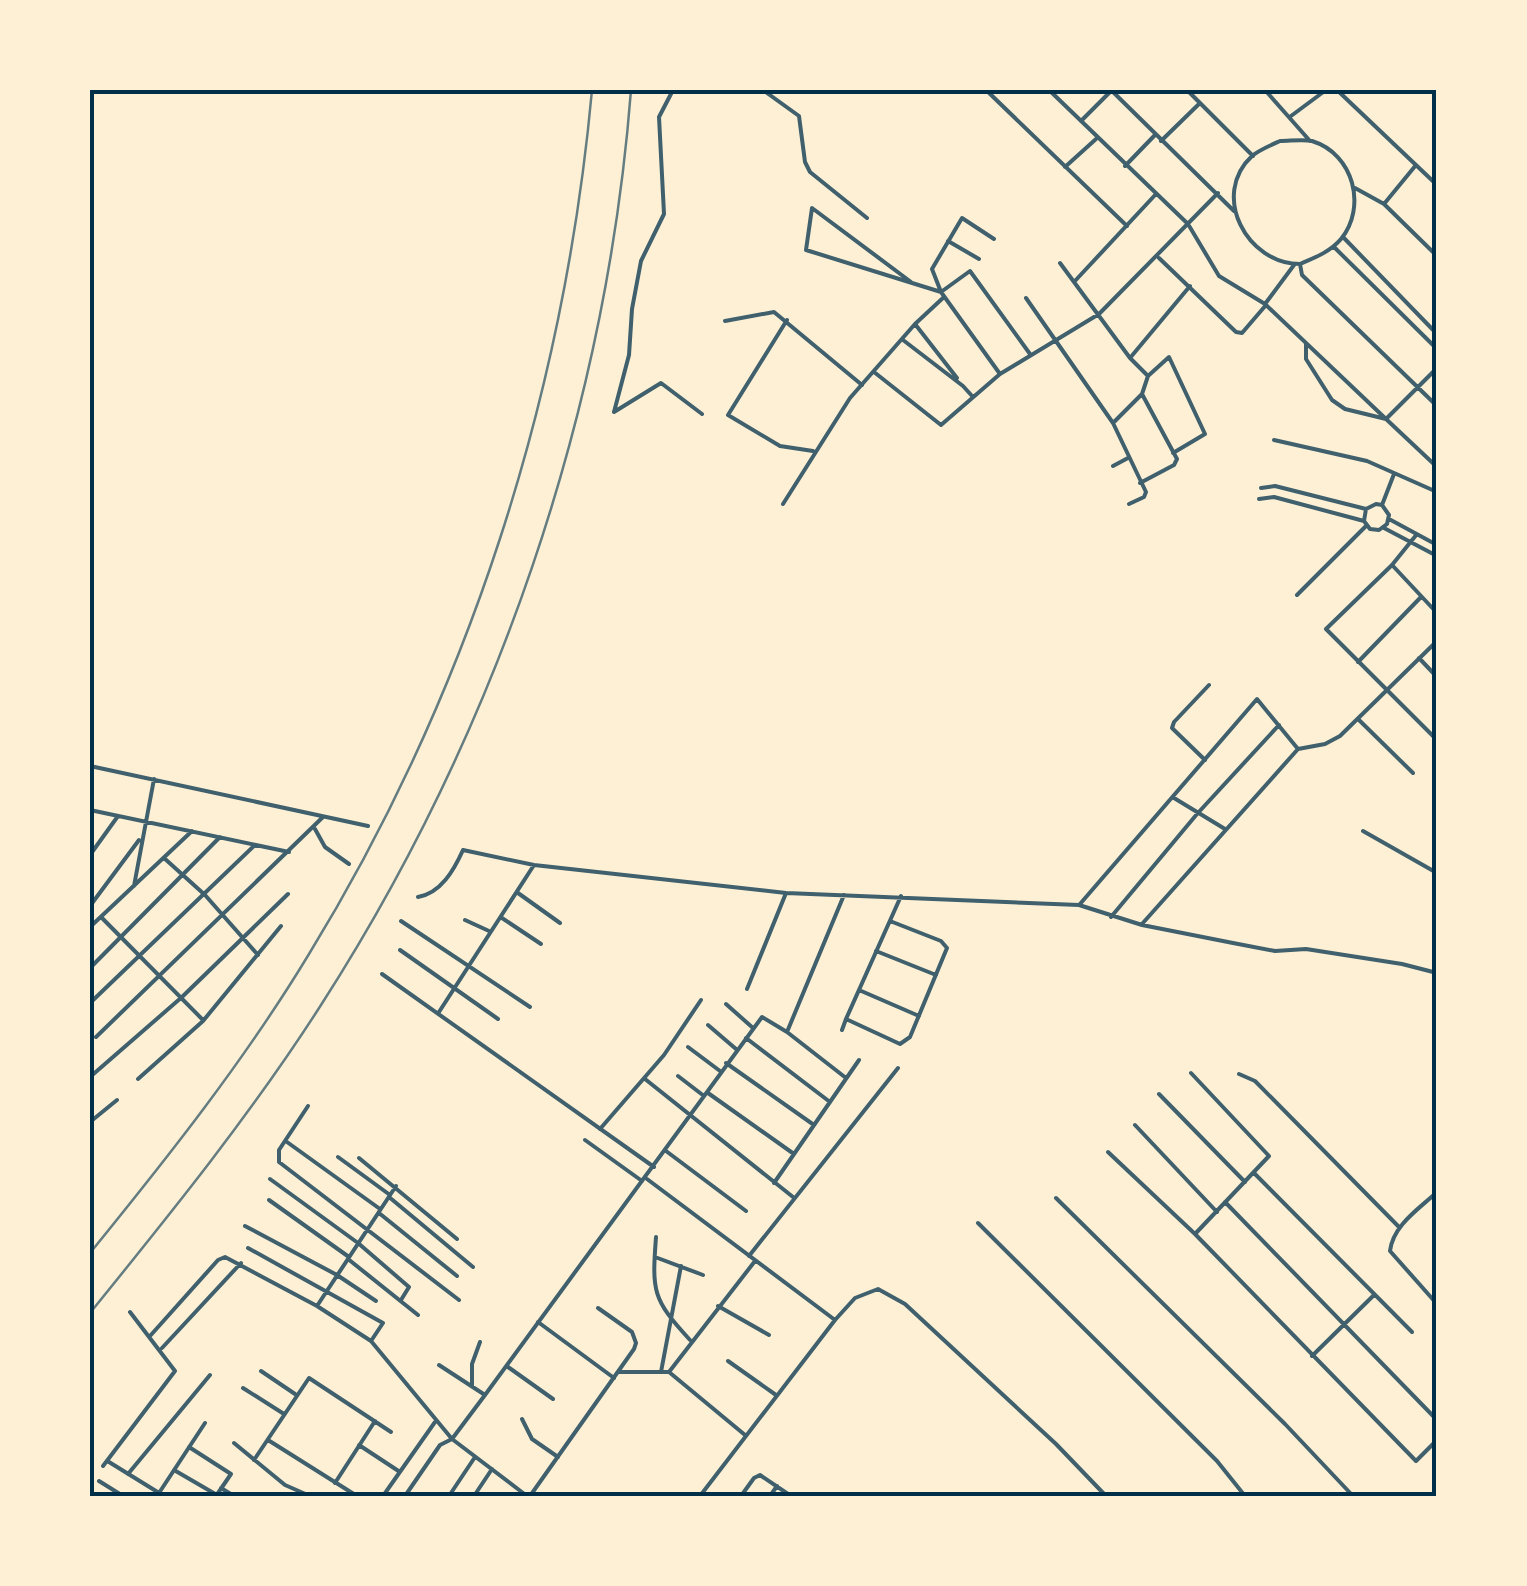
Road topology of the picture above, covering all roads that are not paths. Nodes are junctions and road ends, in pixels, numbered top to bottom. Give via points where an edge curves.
1 (673, 90) edge
2 (986, 90) edge
3 (1049, 90) edge
4 (1111, 90) edge
5 (1187, 90) edge
6 (1266, 90) edge
7 (1326, 90) edge
8 (1337, 90) edge
9 (764, 91) edge
10 (1200, 103) junction
11 (1291, 116) junction
12 (1081, 121) junction
13 (1155, 136) junction
14 (1096, 139) junction
15 (1310, 140) junction
16 (1161, 141) junction
17 (1253, 156) junction
18 (1416, 165) junction
19 (1125, 166) junction
20 (1064, 167) junction
21 (1437, 185) edge
22 (1354, 188) junction
23 (1218, 193) junction
24 (1156, 194) junction
25 (1384, 204) junction
26 (1234, 211) junction
27 (868, 218) dead end
28 (1188, 224) junction
29 (1127, 226) junction
30 (1343, 237) junction
31 (994, 239) dead end
32 (948, 241) junction
33 (1334, 247) junction
34 (1437, 256) edge
35 (1158, 257) junction
36 (980, 259) dead end
37 (1060, 263) dead end
38 (1297, 264) junction
39 (911, 282) junction
40 (1073, 283) junction
41 (1190, 286) junction
42 (943, 294) junction
43 (1026, 298) dead end
44 (1266, 304) junction
45 (1099, 314) junction
46 (787, 320) junction
47 (725, 321) dead end
48 (915, 324) junction
49 (1437, 334) edge
50 (903, 340) junction
51 (1056, 342) junction
52 (1306, 344) junction
53 (1437, 349) edge
54 (1030, 354) junction
55 (1130, 358) junction
56 (1437, 368) edge
57 (874, 372) junction
58 (1000, 374) junction
59 (1148, 376) junction
60 (862, 385) junction
61 (963, 386) junction
62 (1419, 388) junction
63 (1142, 394) junction
64 (972, 397) junction
65 (1437, 406) edge
66 (702, 414) dead end
67 (1386, 419) junction
68 (1113, 423) junction
69 (1274, 440) dead end
70 (815, 452) junction
71 (1173, 453) junction
72 (1128, 458) junction
73 (1112, 466) dead end
74 (1437, 467) edge
75 (1395, 472) junction
76 (1140, 483) junction
77 (1260, 488) dead end
78 (1437, 492) edge
79 (1259, 499) dead end
80 (783, 504) dead end
81 (1129, 504) dead end
82 (1382, 505) junction
83 (1366, 509) junction
84 (1389, 519) junction
85 (1365, 523) junction
86 (1384, 528) junction
87 (1417, 534) junction
88 (1412, 542) junction
89 (1437, 545) edge
90 (1437, 556) edge
91 (1392, 565) junction
92 (1296, 595) dead end
93 (1421, 597) junction
94 (1437, 614) edge
95 (1437, 642) edge
96 (1419, 658) junction
97 (1358, 663) junction
98 (1437, 677) edge
99 (1210, 685) dead end
100 (1388, 691) junction
101 (1360, 720) junction
102 (1279, 725) junction
103 (1437, 740) edge
104 (1298, 749) junction
105 (1205, 760) junction
106 (90, 766) edge
107 (1413, 773) dead end
108 (154, 779) junction
109 (1174, 798) junction
110 (90, 810) edge
111 (1197, 814) junction
112 (118, 816) junction
113 (323, 817) junction
114 (145, 822) junction
115 (368, 826) dead end
116 (314, 828) junction
117 (1225, 829) junction
118 (1363, 831) dead end
119 (192, 832) junction
120 (142, 836) junction
121 (220, 838) junction
122 (255, 844) junction
123 (289, 852) junction
124 (90, 855) edge
125 (164, 858) junction
126 (349, 864) dead end
127 (534, 865) junction
128 (1437, 873) edge
129 (183, 875) junction
130 (134, 886) junction
131 (518, 893) junction
132 (786, 893) junction
133 (288, 894) dead end
134 (844, 895) junction
135 (204, 896) junction
136 (901, 896) junction
137 (418, 897) dead end
138 (1080, 904) junction
139 (90, 906) edge
140 (222, 914) junction
141 (1110, 917) junction
142 (90, 918) edge
143 (502, 918) junction
144 (99, 919) junction
145 (465, 920) dead end
146 (401, 921) dead end
147 (890, 921) junction
148 (560, 923) dead end
149 (1142, 925) junction
150 (281, 926) dead end
151 (90, 928) edge
152 (489, 932) junction
153 (122, 936) junction
154 (242, 936) junction
155 (541, 944) dead end
156 (400, 950) dead end
157 (876, 951) junction
158 (258, 955) junction
159 (142, 956) junction
160 (470, 966) junction
161 (90, 968) edge
162 (160, 974) junction
163 (382, 974) dead end
164 (1437, 974) edge
165 (936, 975) junction
166 (455, 989) junction
167 (747, 989) dead end
168 (859, 990) junction
169 (182, 997) junction
170 (701, 1000) dead end
171 (90, 1003) edge
172 (726, 1004) dead end
173 (530, 1007) dead end
174 (439, 1013) junction
175 (919, 1016) junction
176 (498, 1019) dead end
177 (846, 1019) junction
178 (203, 1020) junction
179 (708, 1026) dead end
180 (753, 1028) junction
181 (842, 1030) dead end
182 (787, 1032) junction
183 (96, 1037) dead end
184 (745, 1038) junction
185 (688, 1047) dead end
186 (736, 1050) junction
187 (859, 1060) dead end
188 (726, 1062) junction
189 (898, 1068) dead end
190 (720, 1071) junction
191 (1191, 1072) dead end
192 (1239, 1074) dead end
193 (678, 1076) dead end
194 (90, 1077) edge
195 (645, 1078) junction
196 (846, 1078) junction
197 (138, 1079) dead end
198 (705, 1094) junction
199 (1159, 1094) dead end
200 (117, 1100) dead end
201 (830, 1102) junction
202 (308, 1106) dead end
203 (690, 1117) junction
204 (90, 1122) edge
205 (814, 1126) junction
206 (1136, 1126) dead end
207 (600, 1128) junction
208 (585, 1140) dead end
209 (285, 1141) junction
210 (666, 1151) junction
211 (1108, 1152) dead end
212 (794, 1154) junction
213 (338, 1157) dead end
214 (359, 1158) dead end
215 (654, 1167) junction
216 (1254, 1173) junction
217 (270, 1179) dead end
218 (644, 1180) junction
219 (1245, 1182) junction
220 (774, 1183) junction
221 (396, 1186) junction
222 (1437, 1192) edge
223 (389, 1196) junction
224 (793, 1197) junction
225 (1056, 1198) dead end
226 (269, 1200) dead end
227 (1225, 1202) junction
228 (379, 1211) junction
229 (746, 1211) dead end
230 (1216, 1212) junction
231 (978, 1223) dead end
232 (245, 1226) dead end
233 (1399, 1227) junction
234 (368, 1228) junction
235 (1195, 1234) junction
236 (656, 1237) dead end
237 (457, 1239) dead end
238 (358, 1244) junction
239 (248, 1248) dead end
240 (655, 1256) junction
241 (749, 1256) junction
242 (349, 1258) junction
243 (755, 1261) junction
244 (240, 1263) junction
245 (473, 1266) dead end
246 (680, 1266) junction
247 (702, 1274) dead end
248 (337, 1276) junction
249 (457, 1276) dead end
250 (327, 1291) junction
251 (1374, 1295) junction
252 (401, 1300) junction
253 (459, 1300) dead end
254 (376, 1302) dead end
255 (1437, 1304) edge
256 (317, 1306) junction
257 (718, 1306) junction
258 (598, 1308) dead end
259 (130, 1312) dead end
260 (418, 1315) dead end
261 (670, 1319) junction
262 (835, 1320) junction
263 (538, 1322) junction
264 (1344, 1323) junction
265 (1412, 1332) dead end
266 (768, 1335) dead end
267 (150, 1336) junction
268 (372, 1340) junction
269 (480, 1342) dead end
270 (691, 1342) junction
271 (160, 1349) junction
272 (1312, 1356) junction
273 (728, 1360) dead end
274 (438, 1364) dead end
275 (506, 1366) junction
276 (261, 1371) dead end
277 (618, 1372) junction
278 (661, 1372) junction
279 (668, 1372) junction
280 (210, 1374) dead end
281 (614, 1378) junction
282 (472, 1386) junction
283 (243, 1388) dead end
284 (485, 1394) junction
285 (296, 1395) junction
286 (776, 1395) junction
287 (553, 1399) dead end
288 (284, 1414) junction
289 (522, 1419) dead end
290 (1437, 1420) edge
291 (375, 1421) junction
292 (435, 1421) junction
293 (205, 1423) dead end
294 (391, 1432) dead end
295 (746, 1435) junction
296 (452, 1439) junction
297 (268, 1440) junction
298 (1437, 1440) edge
299 (234, 1444) dead end
300 (359, 1446) junction
301 (189, 1447) junction
302 (475, 1457) junction
303 (558, 1457) junction
304 (254, 1460) junction
305 (492, 1469) junction
306 (174, 1470) junction
307 (400, 1472) junction
308 (128, 1474) junction
309 (98, 1481) dead end
310 (336, 1482) junction
311 (777, 1486) junction
312 (221, 1488) junction
313 (162, 1494) edge
314 (1243, 1495) edge
315 (123, 1496) edge
316 (216, 1496) edge
317 (234, 1496) edge
318 (310, 1496) edge
319 (357, 1496) edge
320 (384, 1496) edge
321 (404, 1496) edge
322 (449, 1496) edge
323 (474, 1496) edge
324 (529, 1496) edge
325 (700, 1496) edge
326 (741, 1496) edge
327 (770, 1496) edge
328 (791, 1496) edge
329 (1106, 1496) edge
330 (1352, 1496) edge

1 - 66 street via 659,116 664,214 641,261 614,412 661,384
2 - 20 street
3 - 12 street
4 - 12 street
4 - 13 street
5 - 10 street
6 - 11 street
7 - 11 street
8 - 18 street
9 - 27 street via 799,116 808,169
10 - 16 street
10 - 17 street
11 - 15 street
12 - 14 street
13 - 16 street
13 - 19 street
14 - 19 street
14 - 20 street
15 - 17 street via 1280,140
15 - 22 street via 1337,158
16 - 23 street
17 - 26 street via 1234,191
18 - 21 street
18 - 25 street
19 - 24 street
20 - 29 street
22 - 25 street
22 - 30 street via 1356,205
23 - 26 street
23 - 28 street
24 - 28 street
24 - 29 street
25 - 34 street
26 - 38 street via 1256,248
28 - 35 street
28 - 44 street via 1219,276
29 - 40 street
30 - 33 street
30 - 49 street
31 - 32 street via 962,218
32 - 36 street
32 - 42 street via 932,269
33 - 38 street
33 - 53 street
35 - 41 street
35 - 45 street
37 - 40 street
38 - 44 street
38 - 62 street
39 - 39 street via 806,250 812,208 882,261
39 - 42 street
40 - 45 street
41 - 44 street via 1236,332
41 - 55 street
42 - 48 street
42 - 54 street via 970,271
42 - 58 street
43 - 51 street
44 - 52 street
45 - 51 street
45 - 55 street
46 - 47 street via 768,311
46 - 60 street
46 - 70 street via 728,414 780,446
48 - 50 street
48 - 61 street
50 - 57 street
50 - 61 street
51 - 54 street
51 - 68 street
52 - 67 street
52 - 67 street via 1306,359 1332,400
54 - 58 street
55 - 59 street
56 - 62 street
57 - 60 street
57 - 64 street via 941,425
58 - 64 street
59 - 63 street
59 - 71 street via 1172,358 1205,431
60 - 70 street
61 - 64 street
62 - 65 street
62 - 67 street
63 - 68 street
63 - 71 street
67 - 74 street
68 - 72 street
69 - 75 street
70 - 80 street
71 - 76 street via 1177,463
72 - 73 street
72 - 76 street
75 - 78 street
75 - 82 street
76 - 81 street via 1146,495
77 - 83 street via 1276,486
79 - 85 street via 1274,497
82 - 83 street
82 - 84 street
83 - 85 street
84 - 86 street
84 - 87 street
85 - 86 street
85 - 92 street
86 - 88 street
87 - 88 street
87 - 89 street
88 - 90 street
88 - 91 street
91 - 93 street
91 - 97 street via 1326,629
93 - 94 street
93 - 97 street
95 - 96 street
96 - 98 street
96 - 100 street
97 - 100 street
99 - 105 street via 1172,728
100 - 101 street
100 - 103 street
101 - 104 street via 1332,741
101 - 107 street
102 - 104 street
102 - 105 street via 1257,699
102 - 111 street
104 - 117 street
105 - 109 street
106 - 108 street
108 - 113 street
108 - 114 street
109 - 111 street
109 - 138 street
110 - 112 street
111 - 117 street
111 - 141 street
112 - 114 street
112 - 124 street
113 - 115 street
113 - 116 street
114 - 119 street
114 - 120 street
116 - 123 street
116 - 126 street
117 - 149 street
118 - 128 street
119 - 121 street
119 - 125 street
120 - 130 street
120 - 139 street
121 - 122 street
121 - 129 street
122 - 123 street
122 - 135 street
123 - 140 street
125 - 129 street
125 - 130 street
127 - 131 street
127 - 132 street
127 - 137 street via 463,850 433,892
129 - 135 street
129 - 153 street
130 - 144 street
131 - 143 street
131 - 148 street
132 - 134 street
132 - 167 street
133 - 154 street
134 - 136 street
134 - 182 street
135 - 140 street
135 - 159 street
136 - 138 street
136 - 147 street
138 - 141 street
140 - 154 street
140 - 162 street
141 - 149 street
142 - 144 street
143 - 152 street
143 - 155 street
144 - 151 street
144 - 153 street
145 - 152 street
146 - 160 street
147 - 157 street
147 - 165 street via 945,944
149 - 164 street
150 - 158 street
152 - 160 street
153 - 159 street
153 - 161 street
154 - 158 street
154 - 169 street
156 - 166 street
157 - 165 street
157 - 168 street
158 - 178 street
159 - 162 street
159 - 171 street
160 - 166 street
160 - 173 street
162 - 169 street
162 - 183 street
163 - 174 street
165 - 175 street
166 - 174 street
166 - 176 street
168 - 175 street
168 - 177 street
169 - 178 street
169 - 194 street
170 - 195 street
172 - 180 street
174 - 207 street
175 - 177 street via 900,1044
177 - 181 street
178 - 197 street
179 - 186 street
180 - 182 street via 762,1017
180 - 184 street
182 - 196 street
184 - 186 street
184 - 201 street
185 - 190 street
186 - 188 street
187 - 196 street
188 - 190 street
188 - 205 street
189 - 224 street
190 - 198 street
191 - 216 street via 1269,1156
192 - 233 street via 1256,1080
193 - 198 street
195 - 203 street
195 - 207 street
196 - 201 street
198 - 203 street
198 - 212 street
199 - 219 street
200 - 204 street
201 - 205 street
202 - 209 street
203 - 210 street
203 - 220 street
205 - 212 street
206 - 230 street
207 - 215 street
208 - 218 street
209 - 228 street
209 - 234 street via 279,1162
210 - 215 street
210 - 229 street
211 - 235 street
212 - 220 street
213 - 223 street
214 - 221 street
215 - 218 street
216 - 219 street
216 - 251 street
217 - 238 street
218 - 241 street
218 - 263 street
219 - 227 street
220 - 224 street
221 - 223 street
221 - 237 street
222 - 233 street
223 - 228 street
223 - 245 street
224 - 241 street
225 - 330 street
226 - 242 street
227 - 230 street
227 - 264 street
228 - 234 street
228 - 249 street
230 - 235 street
231 - 314 street via 1217,1461
232 - 248 street
233 - 255 street via 1390,1250
234 - 238 street
234 - 253 street
235 - 272 street
236 - 240 street
238 - 242 street
238 - 252 street via 409,1287
239 - 250 street
240 - 246 street
240 - 261 street via 654,1289
241 - 243 street
242 - 248 street
242 - 252 street
243 - 257 street
243 - 262 street
244 - 256 street
244 - 267 street via 218,1260
244 - 271 street
246 - 247 street
246 - 261 street
248 - 250 street
248 - 254 street
250 - 256 street
250 - 268 street via 383,1323
251 - 264 street
251 - 265 street
252 - 260 street
256 - 268 street
257 - 266 street
257 - 270 street
258 - 277 street via 635,1336
259 - 267 street
261 - 270 street
261 - 278 street
262 - 286 street
262 - 329 street via 867,1292 878,1289 898,1298
263 - 275 street
263 - 281 street
264 - 272 street
264 - 290 street
267 - 271 street
268 - 292 street
269 - 282 street
270 - 279 street
271 - 308 street via 175,1367 174,1376 105,1464
272 - 298 street via 1416,1462
273 - 286 street
274 - 282 street
275 - 284 street
275 - 287 street
276 - 285 street
277 - 278 street
277 - 281 street
278 - 279 street
279 - 295 street
280 - 308 street
281 - 303 street
282 - 284 street
283 - 288 street
284 - 296 street
285 - 288 street
285 - 291 street via 311,1378
286 - 295 street
288 - 297 street
289 - 303 street via 532,1439
291 - 294 street
291 - 300 street
292 - 296 street
292 - 307 street
293 - 301 street
295 - 325 street
296 - 302 street
296 - 321 street via 440,1445
297 - 304 street
297 - 310 street
299 - 304 street
300 - 307 street
300 - 310 street
301 - 306 street
301 - 312 street via 230,1474
302 - 305 street
302 - 322 street
303 - 324 street
304 - 318 street
305 - 323 street
305 - 324 street
306 - 313 street
306 - 316 street
307 - 320 street
308 - 313 street
309 - 315 street
310 - 319 street
311 - 326 street via 760,1475
311 - 327 street
311 - 328 street
312 - 316 street
312 - 317 street

